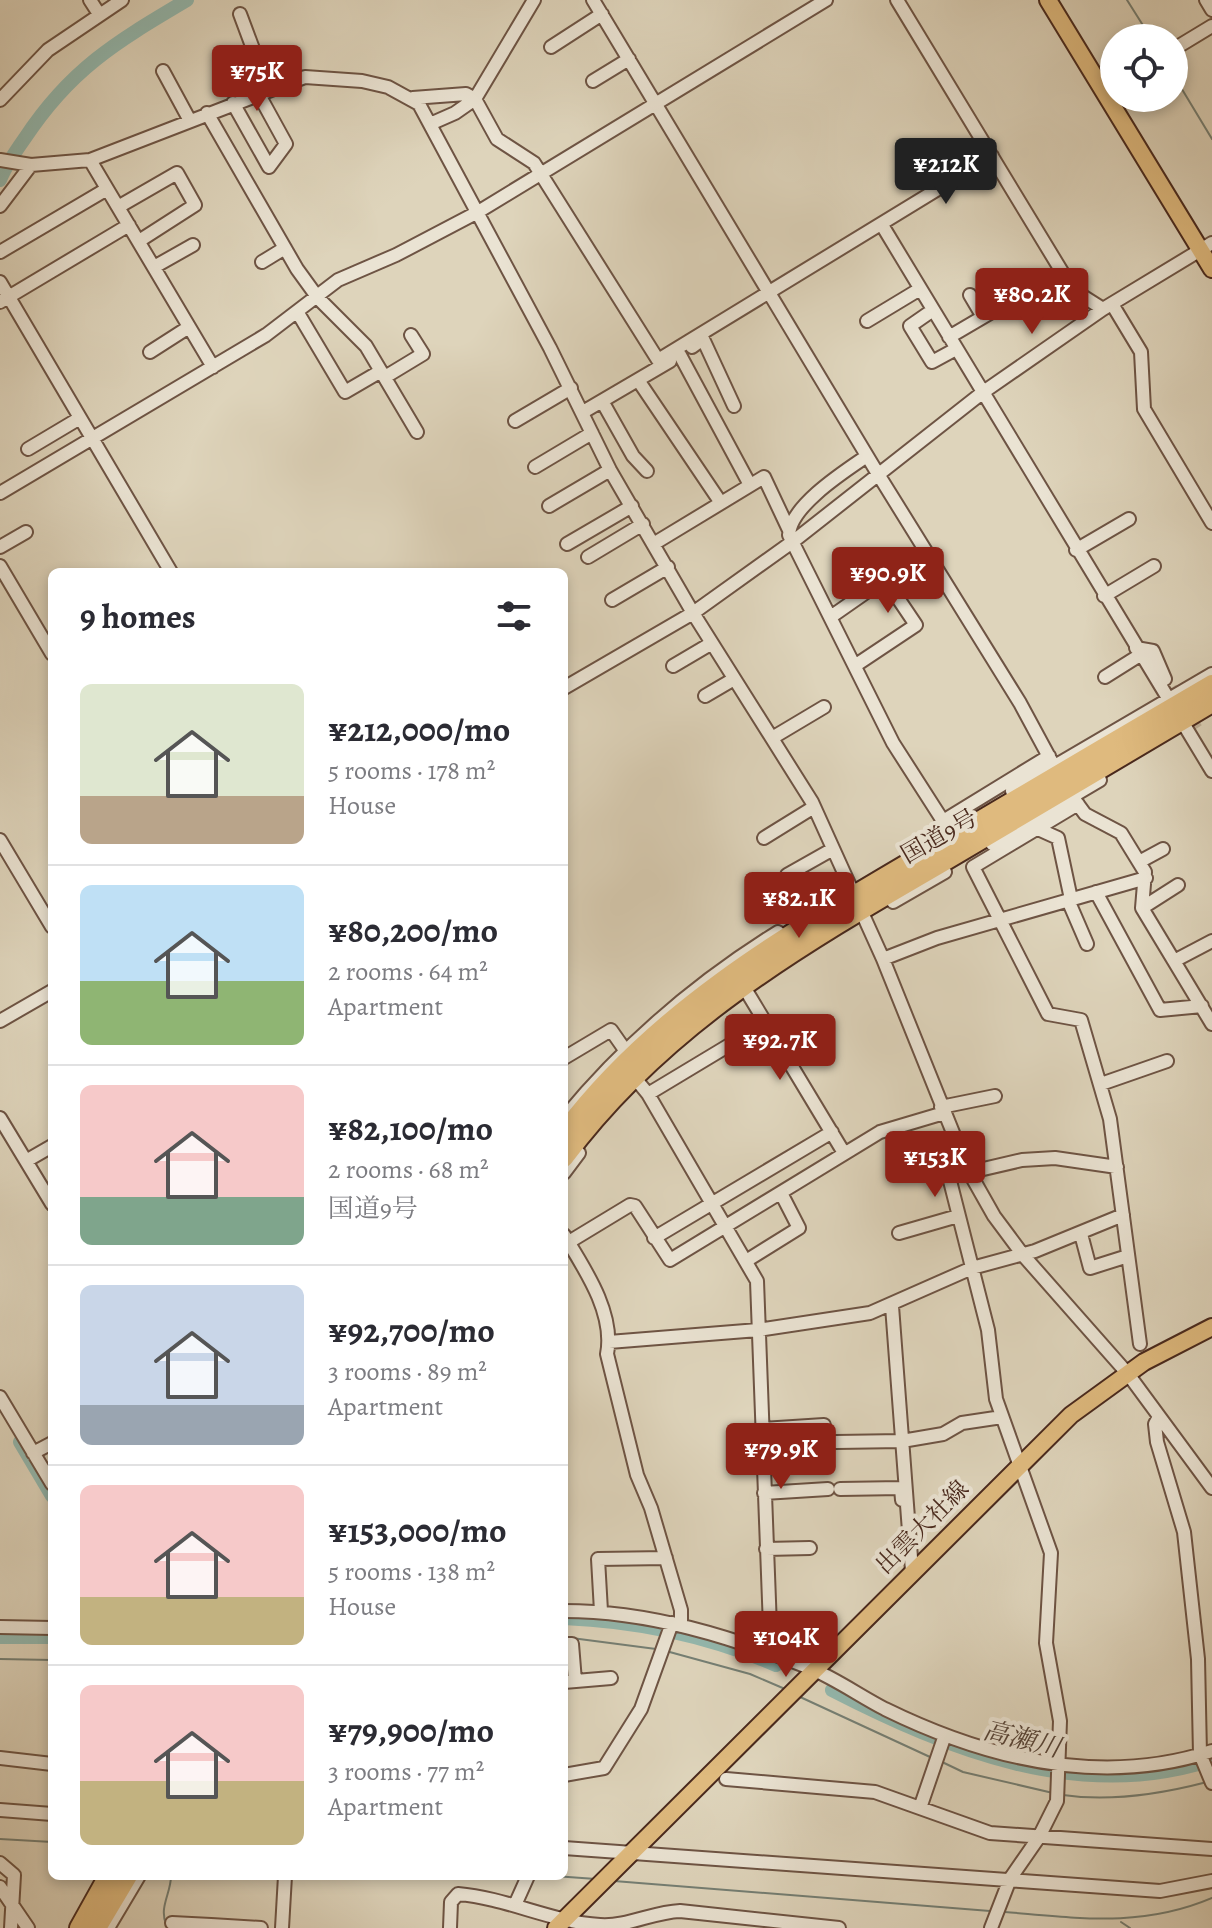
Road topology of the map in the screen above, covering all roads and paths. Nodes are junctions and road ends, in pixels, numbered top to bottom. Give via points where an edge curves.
1 (90, 0) edge
2 (122, 0) edge
3 (534, 0) edge
4 (593, 0) edge
5 (826, 0) edge
6 (897, 0) edge
7 (1048, 0) edge
8 (1206, 0) edge
9 (1212, 10) edge
10 (99, 14) junction
11 (240, 14) dead end
12 (602, 14) junction
13 (1212, 26) edge
14 (1188, 41) edge
15 (551, 47) dead end
16 (629, 59) junction
17 (163, 71) dead end
18 (1100, 73) edge
19 (593, 81) dead end
20 (263, 91) junction
21 (413, 98) junction
22 (475, 99) junction
23 (0, 100) edge
24 (233, 103) junction
25 (656, 103) junction
26 (1125, 112) edge
27 (207, 113) junction
28 (189, 119) junction
29 (430, 124) junction
30 (992, 156) junction
31 (0, 160) edge
32 (90, 160) junction
33 (27, 164) junction
34 (542, 172) junction
35 (107, 189) junction
36 (0, 206) edge
37 (118, 207) junction
38 (478, 212) junction
39 (129, 225) junction
40 (882, 225) junction
41 (139, 241) junction
42 (193, 245) dead end
43 (1206, 247) edge
44 (285, 248) junction
45 (0, 252) edge
46 (262, 262) dead end
47 (154, 267) junction
48 (1212, 269) edge
49 (0, 282) edge
50 (920, 289) junction
51 (771, 291) junction
52 (970, 295) dead end
53 (318, 298) junction
54 (4, 299) edge
55 (1107, 306) junction
56 (933, 310) junction
57 (995, 310) dead end
58 (298, 313) junction
59 (983, 317) junction
60 (867, 321) dead end
61 (189, 327) junction
62 (411, 335) dead end
63 (700, 337) junction
64 (949, 337) junction
65 (956, 349) junction
66 (150, 352) dead end
67 (680, 355) junction
68 (213, 367) junction
69 (383, 374) junction
70 (638, 380) junction
71 (571, 388) junction
72 (982, 393) junction
73 (602, 401) junction
74 (734, 406) dead end
75 (583, 412) junction
76 (80, 418) junction
77 (515, 421) dead end
78 (417, 432) dead end
79 (592, 433) junction
80 (92, 438) junction
81 (28, 449) dead end
82 (867, 456) junction
83 (535, 467) dead end
84 (610, 470) junction
85 (647, 471) dead end
86 (878, 474) junction
87 (750, 485) junction
88 (0, 493) edge
89 (721, 503) junction
90 (549, 506) dead end
91 (632, 506) junction
92 (1129, 519) dead end
93 (1212, 523) edge
94 (643, 524) junction
95 (26, 532) dead end
96 (792, 535) junction
97 (655, 543) junction
98 (567, 544) dead end
99 (0, 547) edge
100 (1076, 550) junction
101 (588, 557) dead end
102 (0, 566) edge
103 (1154, 566) dead end
104 (668, 567) junction
105 (169, 568) edge
106 (1104, 596) junction
107 (612, 600) dead end
108 (693, 613) junction
109 (832, 616) junction
110 (712, 643) junction
111 (48, 644) edge
112 (1138, 652) junction
113 (856, 665) junction
114 (673, 666) dead end
115 (1212, 674) edge
116 (1105, 677) dead end
117 (734, 679) junction
118 (1212, 684) edge
119 (568, 686) edge
120 (705, 696) dead end
121 (1163, 702) junction
122 (1212, 703) edge
123 (824, 707) dead end
124 (1212, 712) edge
125 (1191, 728) junction
126 (772, 738) junction
127 (1212, 756) edge
128 (1124, 760) junction
129 (1052, 761) junction
130 (1212, 771) edge
131 (1075, 800) junction
132 (1001, 803) junction
133 (814, 807) junction
134 (1039, 816) junction
135 (764, 838) dead end
136 (0, 840) edge
137 (833, 849) junction
138 (1163, 849) dead end
139 (902, 861) junction
140 (953, 861) junction
141 (1139, 862) junction
142 (876, 873) dead end
143 (787, 875) dead end
144 (1146, 878) junction
145 (1178, 885) dead end
146 (1096, 892) junction
147 (1069, 900) junction
148 (858, 901) junction
149 (893, 902) dead end
150 (820, 906) dead end
151 (1142, 908) junction
152 (48, 920) edge
153 (1001, 920) junction
154 (843, 932) dead end
155 (1212, 941) edge
156 (766, 944) junction
157 (1087, 944) dead end
158 (811, 946) junction
159 (883, 959) junction
160 (1174, 961) junction
161 (747, 992) junction
162 (48, 993) edge
163 (1202, 1006) junction
164 (0, 1021) edge
165 (766, 1023) junction
166 (1212, 1024) edge
167 (678, 1040) junction
168 (625, 1050) junction
169 (568, 1056) edge
170 (1167, 1061) dead end
171 (639, 1083) junction
172 (1101, 1084) junction
173 (648, 1094) junction
174 (995, 1096) dead end
175 (943, 1110) junction
176 (568, 1114) edge
177 (0, 1118) edge
178 (832, 1132) junction
179 (48, 1148) edge
180 (844, 1153) junction
181 (568, 1154) edge
182 (568, 1154) edge
183 (568, 1154) edge
184 (26, 1161) junction
185 (1117, 1167) junction
186 (970, 1173) junction
187 (48, 1188) edge
188 (781, 1193) junction
189 (712, 1203) junction
190 (1123, 1215) junction
191 (958, 1216) junction
192 (726, 1227) junction
193 (899, 1233) dead end
194 (1081, 1234) junction
195 (654, 1238) junction
196 (568, 1239) edge
197 (568, 1245) edge
198 (1023, 1255) junction
199 (1128, 1256) junction
200 (746, 1261) junction
201 (972, 1268) junction
202 (892, 1306) junction
203 (1212, 1327) edge
204 (758, 1330) junction
205 (609, 1342) junction
206 (1140, 1344) dead end
207 (1128, 1374) junction
208 (0, 1397) edge
209 (1002, 1417) junction
210 (1159, 1417) junction
211 (824, 1425) dead end
212 (761, 1429) junction
213 (902, 1441) junction
214 (836, 1442) dead end
215 (48, 1445) edge
216 (33, 1453) junction
217 (1021, 1463) junction
218 (48, 1469) edge
219 (1212, 1488) edge
220 (764, 1493) junction
221 (810, 1548) dead end
222 (766, 1549) junction
223 (666, 1558) junction
224 (912, 1571) junction
225 (568, 1611) edge
226 (601, 1611) junction
227 (676, 1625) junction
228 (0, 1627) edge
229 (48, 1628) edge
230 (568, 1644) edge
231 (771, 1654) junction
232 (807, 1675) junction
233 (611, 1678) dead end
234 (570, 1681) edge
235 (945, 1735) junction
236 (1206, 1752) edge
237 (0, 1758) edge
238 (48, 1764) edge
239 (1060, 1766) junction
240 (568, 1774) edge
241 (726, 1779) dead end
242 (1212, 1783) edge
243 (920, 1808) junction
244 (0, 1810) edge
245 (48, 1814) edge
246 (1039, 1837) junction
247 (568, 1849) edge
248 (1212, 1849) edge
249 (626, 1858) junction
250 (0, 1863) edge
251 (1010, 1879) junction
252 (97, 1880) edge
253 (105, 1880) edge
254 (126, 1880) edge
255 (136, 1880) edge
256 (285, 1880) edge
257 (526, 1880) edge
258 (1212, 1881) edge
259 (0, 1887) edge
260 (13, 1903) junction
261 (116, 1904) junction
262 (515, 1905) junction
263 (172, 1923) dead end
264 (560, 1924) edge
265 (75, 1925) edge
266 (211, 1926) edge
267 (603, 1927) edge
268 (793, 1927) edge
269 (11, 1928) edge
270 (28, 1928) edge
271 (97, 1928) edge
272 (108, 1928) edge
273 (249, 1928) edge
274 (261, 1928) edge
275 (282, 1928) edge
276 (450, 1928) edge
277 (839, 1928) edge
278 (991, 1928) edge

1 - 10 street
2 - 10 street
3 - 22 street
4 - 12 street
5 - 25 street
6 - 30 street
7 - 18 main road
8 - 9 street
10 - 23 street via 48,50
11 - 20 street
12 - 15 street
12 - 16 street
13 - 14 street
16 - 19 street
16 - 25 street
17 - 28 street
20 - 21 street via 305,77 333,78 388,87
20 - 24 street
20 - 24 street via 286,144 269,167
21 - 22 street via 466,94
21 - 29 street
22 - 29 street
22 - 34 street via 497,139
24 - 27 street
25 - 34 street
25 - 51 street
26 - 43 main road
27 - 28 street
27 - 44 street
28 - 32 street
29 - 38 street
30 - 40 street
30 - 55 street via 1073,290
31 - 33 street
32 - 33 street
32 - 35 street
33 - 36 street
34 - 38 street
34 - 63 street via 658,360
35 - 37 street
35 - 45 street
37 - 39 street
37 - 41 street via 177,173 195,205
38 - 53 street via 338,280
38 - 71 street
39 - 41 street
39 - 54 street
40 - 50 street
40 - 51 street
41 - 47 street
42 - 47 street
43 - 48 main road
43 - 55 street
44 - 46 street
44 - 53 street
47 - 61 street
49 - 54 street
50 - 56 street
50 - 60 street
51 - 63 street
51 - 82 street
52 - 59 street
53 - 58 street
53 - 69 street via 366,346
54 - 76 street
55 - 72 street
55 - 93 street via 1141,352 1144,409
56 - 64 street
56 - 65 street via 910,326 932,362
57 - 59 street
58 - 68 street
58 - 69 street via 345,392
59 - 64 street
61 - 66 street
61 - 68 street
62 - 69 street via 423,354
63 - 67 street
63 - 74 street
64 - 65 street
65 - 72 street
67 - 70 street
67 - 87 street
68 - 80 street
69 - 78 street
70 - 73 street
70 - 89 street
71 - 75 street
71 - 77 street
72 - 86 street
72 - 100 street
73 - 75 street
73 - 85 street
75 - 79 street
76 - 80 street
76 - 81 street
79 - 83 street
79 - 84 street
80 - 88 street
80 - 105 street
82 - 86 street
82 - 96 street via 819,491
84 - 90 street
84 - 91 street
86 - 96 street
86 - 129 street
87 - 89 street
87 - 96 street via 764,477
89 - 97 street
91 - 94 street
91 - 98 street
92 - 100 street
94 - 97 street
94 - 101 street
95 - 99 street
96 - 108 street
96 - 109 street
97 - 104 street
100 - 106 street
102 - 111 street
103 - 106 street
104 - 107 street
104 - 108 street
106 - 112 street
108 - 110 street
108 - 119 street
109 - 113 street
109 - 113 street via 885,579 916,625
110 - 114 street
110 - 117 street
112 - 116 street
112 - 121 street via 1153,651
113 - 129 street via 893,743 943,821
115 - 121 street
117 - 120 street
117 - 126 street
118 - 121 highway, 国道9号
121 - 129 street
121 - 132 highway, 国道9号
122 - 128 highway, 国道9号
123 - 126 street
124 - 125 street
125 - 127 street
125 - 128 street
125 - 130 street
126 - 133 street
128 - 131 street
128 - 134 highway, 国道9号
129 - 132 street
131 - 134 street
131 - 141 street via 1085,814 1121,833
132 - 139 highway, 国道9号
133 - 135 street
133 - 137 street
134 - 140 highway, 国道9号
134 - 147 street via 1058,838
134 - 153 street via 973,867
136 - 152 street
137 - 143 street
137 - 148 street
138 - 141 street
139 - 142 street
139 - 148 highway, 国道9号
140 - 148 highway, 国道9号
140 - 149 street
141 - 144 street
144 - 146 street
144 - 151 street
145 - 151 street
146 - 147 street
146 - 163 street via 1160,1010
147 - 153 street
147 - 157 street
148 - 156 highway, 国道9号
148 - 158 highway, 国道9号
148 - 159 street
150 - 156 street
151 - 160 street
153 - 159 street
153 - 172 street via 1048,1014 1081,1020
154 - 158 street
155 - 160 street
156 - 168 street via 690,992
156 - 181 highway, 国道9号 via 647,1040
158 - 161 street
158 - 167 highway, 国道9号 via 747,981
159 - 175 street
160 - 163 street
161 - 165 street
161 - 167 street
162 - 164 street
163 - 166 street
165 - 173 street
165 - 178 street
167 - 171 street
167 - 182 highway, 国道9号 via 618,1091
168 - 169 street via 611,1030
168 - 176 street
170 - 172 street
171 - 173 street
171 - 183 street
172 - 185 street
173 - 189 street
174 - 175 street
175 - 180 street via 880,1132
175 - 186 street
177 - 184 street
178 - 180 street
178 - 189 street
179 - 184 street
180 - 188 street
184 - 187 street
185 - 186 street via 1055,1158
185 - 190 street
186 - 191 street via 949,1177
186 - 198 street
188 - 192 street
188 - 200 street via 799,1228
189 - 192 street
189 - 195 street
190 - 194 street
190 - 199 street
191 - 193 street
191 - 201 street
192 - 195 street via 670,1260
192 - 200 street
194 - 198 street
194 - 199 street via 1090,1268
195 - 196 street via 630,1205
197 - 205 street via 589,1276
198 - 201 street
198 - 207 street
199 - 206 street
200 - 204 street via 757,1281
201 - 202 street
201 - 209 street
202 - 204 street
202 - 213 street
203 - 207 main road, 出雲大社線
204 - 205 street
204 - 212 street
205 - 223 street via 607,1354 637,1475
207 - 210 street
207 - 217 main road, 出雲大社線 via 1071,1415
208 - 216 street
209 - 213 street
209 - 217 street
210 - 219 street
210 - 236 street via 1157,1442 1184,1532
211 - 212 street
212 - 220 street
213 - 214 street
213 - 224 street
215 - 216 street
216 - 218 street
217 - 224 main road, 出雲大社線
217 - 239 street via 1051,1553 1046,1643 1060,1721
220 - 222 street
220 - 224 street via 901,1488 903,1557
221 - 222 street
222 - 231 street
223 - 226 street via 598,1559
223 - 227 street via 681,1610
224 - 232 main road, 出雲大社線
225 - 226 street
226 - 227 street
227 - 231 street
227 - 240 street via 641,1709 604,1768
228 - 229 street
230 - 234 street
231 - 232 street
232 - 235 street
232 - 249 main road, 出雲大社線
233 - 234 street
235 - 239 street
235 - 243 street
236 - 239 street via 1138,1768
236 - 242 street
237 - 238 street
239 - 246 street via 1057,1801
241 - 243 street via 875,1792
243 - 246 street via 990,1833
244 - 245 street
246 - 248 street
246 - 251 street
247 - 249 street
249 - 251 street
249 - 264 main road, 出雲大社線
250 - 260 street via 14,1875
251 - 258 street via 1160,1891
251 - 278 street
252 - 265 street
253 - 265 highway
254 - 261 highway
255 - 261 street
256 - 275 street
257 - 262 street
259 - 260 street
260 - 269 street
260 - 270 street
261 - 271 highway
261 - 272 street
262 - 264 street
262 - 276 street via 458,1894 451,1902
263 - 266 street
264 - 267 street
266 - 273 street
267 - 268 street via 660,1912 694,1912
268 - 277 street
273 - 274 street

